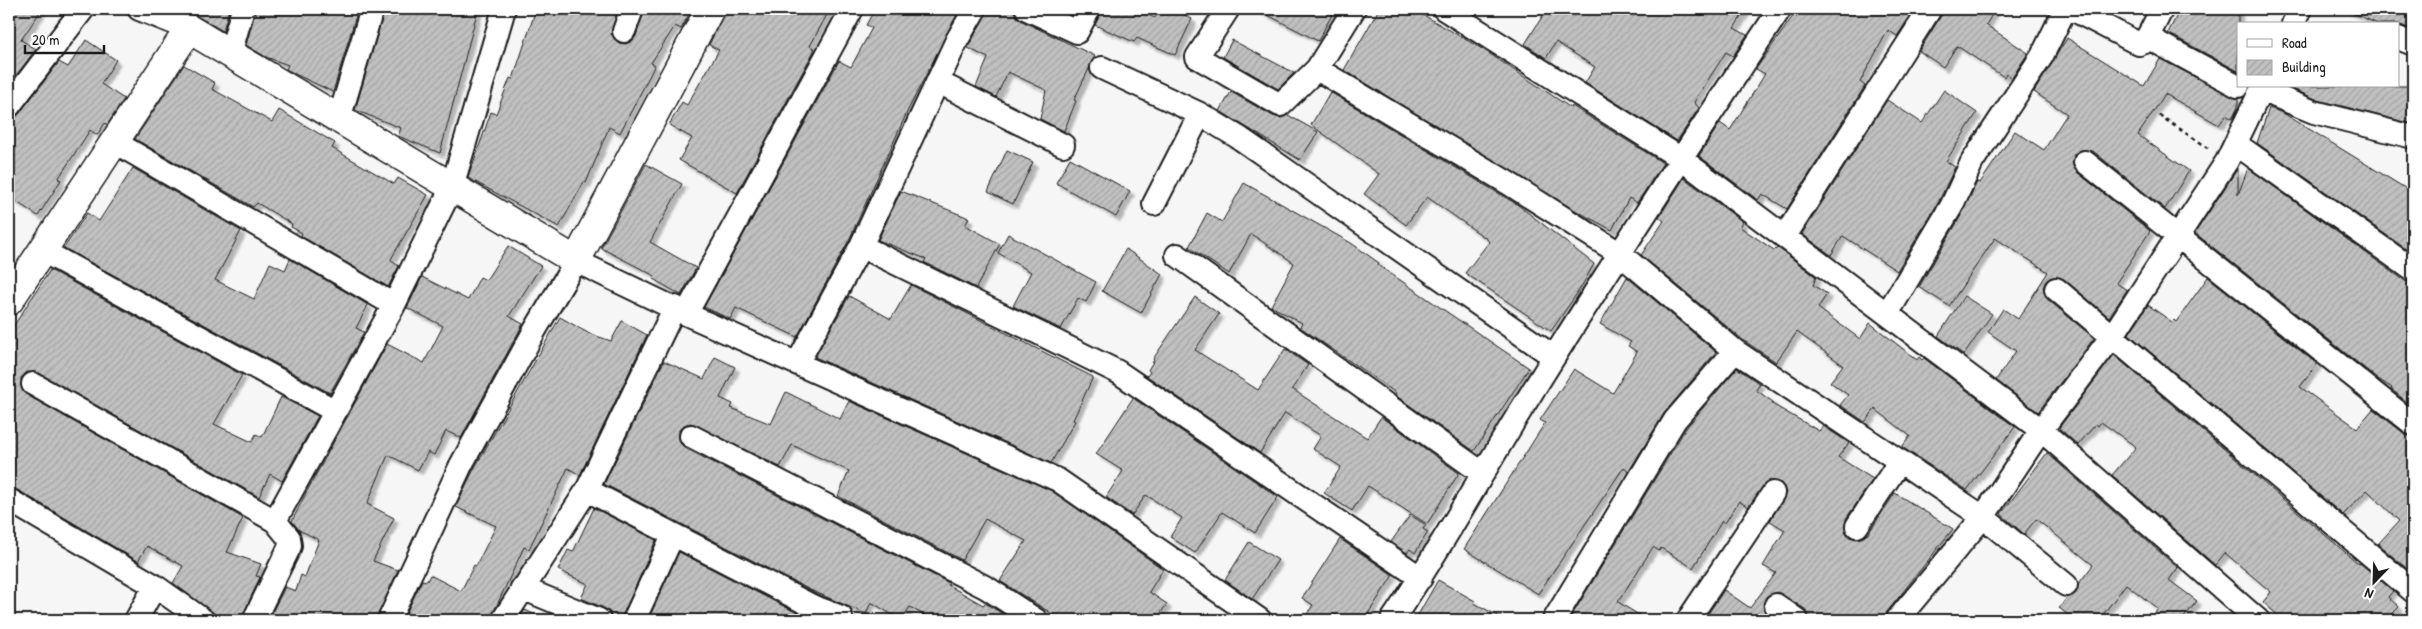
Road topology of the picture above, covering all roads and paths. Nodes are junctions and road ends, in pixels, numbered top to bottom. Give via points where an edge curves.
1 (83, 9) edge
2 (139, 9) edge
3 (243, 9) edge
4 (372, 9) edge
5 (504, 9) edge
6 (632, 9) edge
7 (710, 9) edge
8 (852, 9) edge
9 (975, 9) edge
10 (1027, 9) edge
11 (1089, 9) edge
12 (1228, 9) edge
13 (1354, 9) edge
14 (1444, 9) edge
15 (1780, 9) edge
16 (1930, 9) edge
17 (2065, 9) edge
18 (2072, 9) edge
19 (2162, 9) edge
20 (2300, 9) edge
21 (2294, 22) edge
22 (189, 29) junction
23 (624, 31) dead end
24 (2148, 37) junction
25 (2400, 39) edge
26 (2413, 44) edge
27 (230, 54) junction
28 (1102, 68) dead end
29 (1317, 69) junction
30 (938, 82) junction
31 (2237, 82) edge
32 (2252, 89) edge
33 (9, 106) edge
34 (1200, 114) junction
35 (2159, 115) dead end
36 (340, 119) junction
37 (2413, 137) edge
38 (113, 141) junction
39 (1063, 145) dead end
40 (2232, 152) junction
41 (1680, 158) junction
42 (2085, 162) dead end
43 (452, 187) junction
44 (1154, 204) dead end
45 (1785, 236) junction
46 (2178, 236) junction
47 (861, 246) junction
48 (43, 251) junction
49 (1619, 253) junction
50 (1177, 255) dead end
51 (576, 261) junction
52 (2413, 270) edge
53 (2056, 289) dead end
54 (9, 301) edge
55 (394, 305) junction
56 (681, 311) junction
57 (1888, 314) junction
58 (2113, 335) junction
59 (1735, 351) junction
60 (1554, 357) junction
61 (798, 362) junction
62 (33, 384) dead end
63 (335, 411) junction
64 (2413, 424) edge
65 (2040, 430) junction
66 (691, 436) dead end
67 (1900, 461) junction
68 (1482, 473) junction
69 (587, 490) junction
70 (1773, 493) dead end
71 (9, 500) edge
72 (1983, 517) junction
73 (275, 521) junction
74 (1857, 526) dead end
75 (673, 535) junction
76 (1421, 578) junction
77 (2066, 585) dead end
78 (155, 586) junction
79 (522, 588) junction
80 (2413, 591) edge
81 (1776, 604) dead end
82 (809, 613) edge
83 (841, 617) dead end
84 (136, 620) edge
85 (203, 620) edge
86 (254, 620) edge
87 (389, 620) edge
88 (503, 620) edge
89 (599, 620) edge
90 (634, 620) edge
91 (1036, 620) edge
92 (1260, 620) edge
93 (1392, 620) edge
94 (1554, 620) edge
95 (1688, 620) edge
96 (1797, 620) edge
97 (1897, 620) edge
98 (2258, 620) edge

1 - 33 street
2 - 22 street
3 - 27 street
4 - 36 street
5 - 43 street
6 - 23 street
7 - 51 street
8 - 56 street
9 - 30 street
10 - 11 street via 1077,32
12 - 29 street via 1197,57 1280,105
13 - 29 street
14 - 41 street
15 - 41 street
16 - 45 street
17 - 57 street via 2042,56 1972,162 1951,207
18 - 24 street via 2139,44
19 - 24 street
20 - 21 street
22 - 27 street
22 - 38 street
24 - 31 street
25 - 26 street
27 - 36 street
28 - 34 street
29 - 49 street
30 - 39 street
30 - 47 street
32 - 37 street via 2314,112
32 - 40 street
34 - 44 street
34 - 60 street via 1241,139
35 - 40 path
36 - 43 street
38 - 48 street
38 - 55 street
40 - 46 street
40 - 52 street
41 - 45 street
41 - 49 street
42 - 46 street
43 - 51 street
43 - 55 street
45 - 57 street
46 - 58 street
46 - 64 street
47 - 61 street
47 - 76 street via 1118,372
48 - 54 street
48 - 63 street
49 - 59 street
49 - 60 street
50 - 68 street
51 - 56 street
51 - 87 street via 462,465
53 - 58 street
55 - 63 street
56 - 61 street
56 - 69 street
57 - 65 street
58 - 65 street
58 - 80 street
59 - 67 street
59 - 94 street via 1675,420
60 - 68 street
61 - 92 street via 1058,480
62 - 73 street
63 - 73 street
65 - 72 street
65 - 98 street
66 - 91 street via 987,588
67 - 72 street
67 - 74 street
68 - 76 street
69 - 75 street
69 - 79 street
70 - 95 street
71 - 78 street
72 - 77 street
72 - 97 street
73 - 86 street via 289,538 290,546
75 - 82 street
75 - 90 street
76 - 93 street
78 - 84 street
78 - 85 street
79 - 88 street
79 - 89 street
81 - 96 street
82 - 83 street

